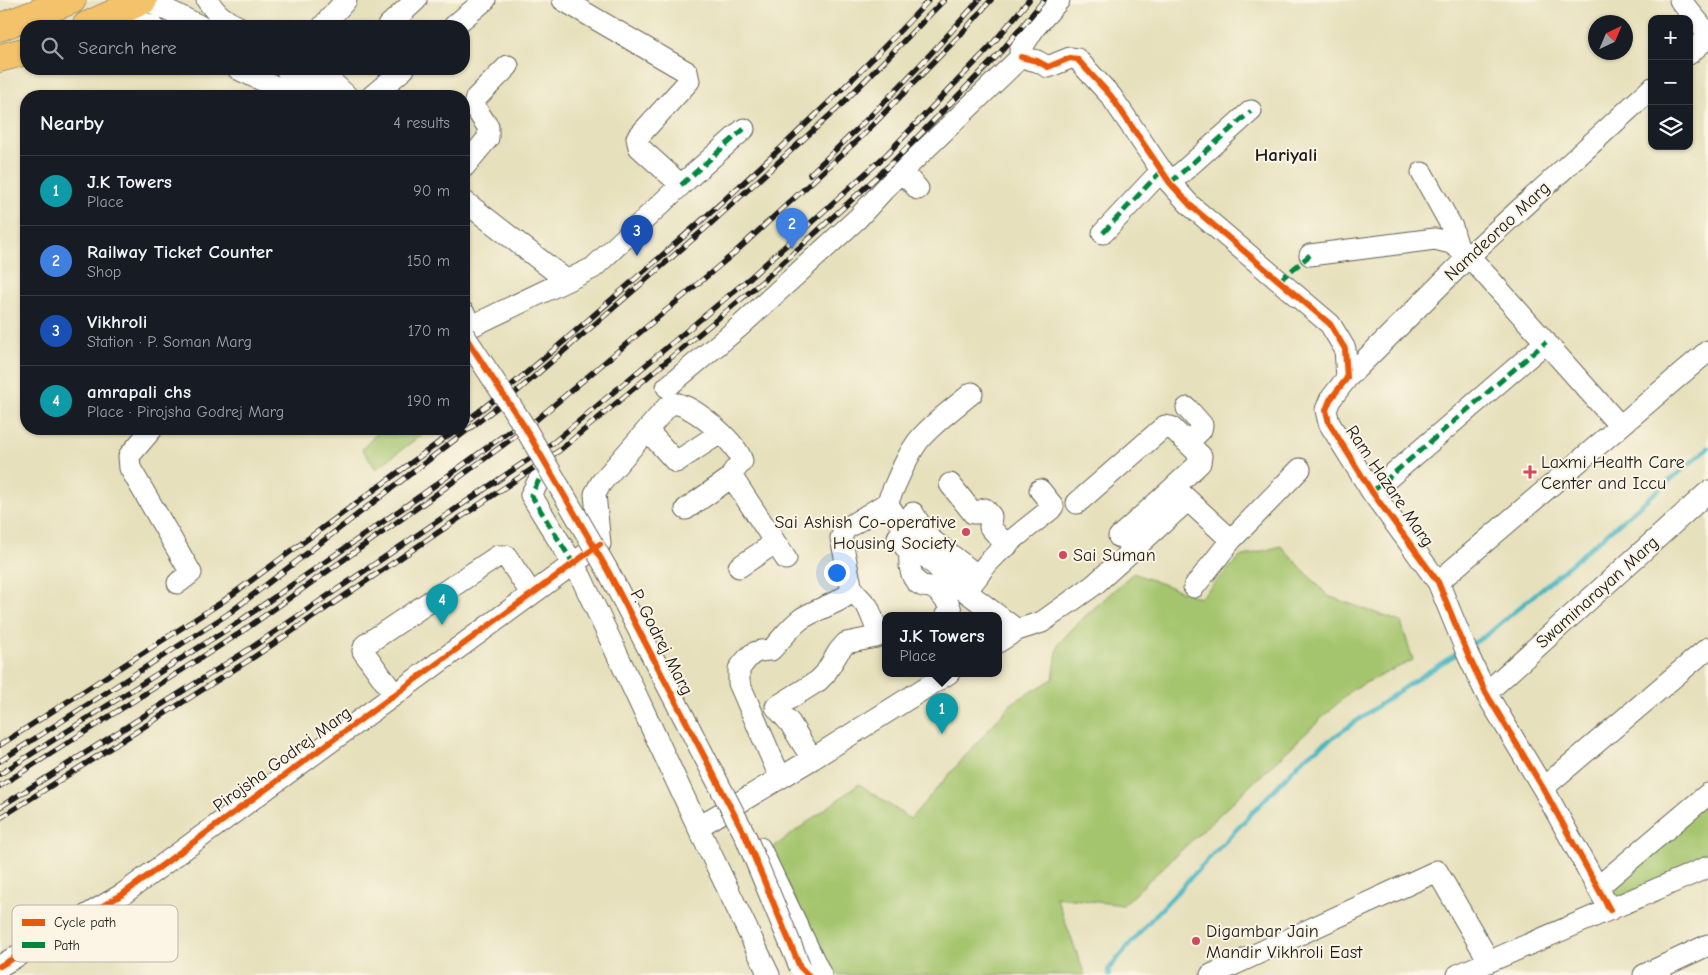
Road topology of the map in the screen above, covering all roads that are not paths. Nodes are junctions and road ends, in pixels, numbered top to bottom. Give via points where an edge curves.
1 (72, 0) edge
2 (145, 0) edge
3 (207, 0) edge
4 (346, 0) edge
5 (416, 0) edge
6 (485, 0) edge
7 (563, 0) edge
8 (1059, 0) edge
9 (1680, 0) edge
10 (114, 13) junction
11 (99, 20) edge
12 (135, 20) edge
13 (187, 20) edge
14 (227, 20) edge
15 (328, 20) edge
16 (394, 20) edge
17 (461, 20) edge
18 (0, 26) edge
19 (1708, 35) edge
20 (1693, 50) edge
21 (20, 53) edge
22 (1021, 56) junction
23 (0, 58) edge
24 (508, 66) dead end
25 (251, 75) edge
26 (297, 75) edge
27 (397, 75) edge
28 (328, 78) edge
29 (282, 90) edge
30 (341, 90) edge
31 (379, 90) edge
32 (1648, 91) edge
33 (1251, 111) dead end
34 (744, 129) dead end
35 (470, 160) edge
36 (902, 172) junction
37 (1422, 173) dead end
38 (1166, 176) junction
39 (681, 185) junction
40 (918, 189) dead end
41 (470, 206) edge
42 (1104, 233) dead end
43 (1464, 252) junction
44 (1310, 255) dead end
45 (566, 280) junction
46 (470, 323) edge
47 (1546, 342) junction
48 (470, 344) edge
49 (1708, 351) edge
50 (1347, 378) junction
51 (667, 387) dead end
52 (972, 393) dead end
53 (1188, 408) dead end
54 (1620, 426) junction
55 (646, 430) junction
56 (720, 433) junction
57 (147, 435) edge
58 (1192, 450) junction
59 (922, 462) dead end
60 (1300, 469) dead end
61 (732, 477) junction
62 (539, 480) dead end
63 (950, 484) dead end
64 (1040, 490) dead end
65 (1372, 492) junction
66 (1708, 492) edge
67 (1181, 494) junction
68 (1077, 503) dead end
69 (686, 509) dead end
70 (893, 510) junction
71 (1119, 537) dead end
72 (1231, 540) junction
73 (600, 544) junction
74 (1007, 546) junction
75 (573, 563) junction
76 (739, 567) dead end
77 (1438, 582) junction
78 (178, 583) dead end
79 (972, 583) junction
80 (1194, 587) dead end
81 (852, 590) junction
82 (531, 593) junction
83 (866, 606) junction
84 (950, 612) edge
85 (1000, 612) edge
86 (882, 614) edge
87 (1002, 614) edge
88 (1017, 630) junction
89 (1002, 639) edge
90 (1708, 648) edge
91 (942, 677) edge
92 (1486, 693) junction
93 (394, 694) junction
94 (776, 708) junction
95 (753, 714) junction
96 (795, 762) junction
97 (1544, 788) junction
98 (1708, 794) edge
99 (739, 802) junction
100 (698, 827) junction
101 (1708, 867) edge
102 (1598, 887) junction
103 (104, 905) edge
104 (1610, 910) junction
105 (1708, 946) edge
106 (12, 959) edge
107 (1489, 961) junction
108 (0, 966) edge
109 (803, 972) edge
110 (770, 975) edge
111 (821, 975) edge
112 (1211, 975) edge
113 (1458, 975) edge
114 (1644, 975) edge

1 - 18 main road
2 - 10 main road
2 - 13 street
3 - 14 street
4 - 15 street
5 - 16 street
6 - 17 street
7 - 39 street via 687,72 688,81 637,138 639,147
8 - 22 street via 1035,27 1020,51
9 - 19 street
10 - 11 main road
10 - 12 street
19 - 20 street
21 - 23 main road
22 - 36 street
22 - 38 street via 1048,67 1070,58 1077,59 1111,96
24 - 35 street via 476,98 474,106 488,127 488,138
25 - 29 street
26 - 28 street via 322,88
27 - 31 street
28 - 30 street
32 - 43 street, Namdeorao Marg
33 - 38 street
34 - 39 street
36 - 40 street
36 - 51 street via 858,218 738,328
37 - 43 street
38 - 42 street
38 - 50 street via 1191,206 1330,324 1345,349
39 - 45 street via 593,268
41 - 45 street
43 - 44 street via 1435,238
43 - 47 street
43 - 50 street, Namdeorao Marg
45 - 46 street via 472,326
47 - 54 street
47 - 65 street
48 - 109 street, P. Godrej Marg, bridge via 524,426 608,571 745,834
49 - 54 street
50 - 65 street, Ram Hazare Marg via 1326,410 1329,423
52 - 70 street via 919,440
53 - 58 street via 1202,425
54 - 77 street
55 - 56 street via 666,406 677,404 695,412
55 - 56 street via 670,466
55 - 73 street via 595,494
56 - 61 street via 742,461
57 - 78 street via 129,456 130,468 191,573
58 - 67 street via 1201,456 1200,463
58 - 68 street via 1171,427 1165,426
59 - 70 street via 907,480 908,503
60 - 72 street
61 - 69 street
61 - 76 street via 780,551
62 - 75 street via 531,495
63 - 74 street via 973,513 985,509 992,516 990,527
64 - 74 street via 1053,506
65 - 77 street, Ram Hazare Marg
66 - 92 street, Swaminarayan Marg
67 - 71 street
67 - 72 street
67 - 88 street via 1094,585 1042,622
70 - 79 street via 918,549 952,581
70 - 81 street via 845,529 841,538
70 - 84 street via 910,554 909,565 915,579 923,586 935,589 950,607
72 - 80 street
73 - 75 street, Pirojsha Godrej Marg
73 - 99 street via 604,545
74 - 79 street
75 - 82 street, Pirojsha Godrej Marg
75 - 100 street
77 - 92 street, Ram Hazare Marg
79 - 85 street
81 - 83 street
81 - 95 street via 800,620 771,650 756,651 739,669 739,682
82 - 93 street, Pirojsha Godrej Marg
82 - 93 street via 506,556 498,556 364,645 363,651
83 - 86 street via 874,606
83 - 94 street via 878,632 876,637 846,643 818,681
87 - 88 street
88 - 89 street
90 - 97 street
91 - 96 street
92 - 97 street, Ram Hazare Marg
93 - 103 street, Pirojsha Godrej Marg
94 - 95 street
94 - 96 street via 790,723
95 - 96 street
96 - 99 street
97 - 102 street, Ram Hazare Marg
98 - 102 street
99 - 100 street
99 - 111 street
100 - 110 street
101 - 104 street
102 - 104 street, Ram Hazare Marg
104 - 107 street
105 - 114 street
106 - 108 street, Pirojsha Godrej Marg
107 - 112 street via 1437,870
107 - 113 street

